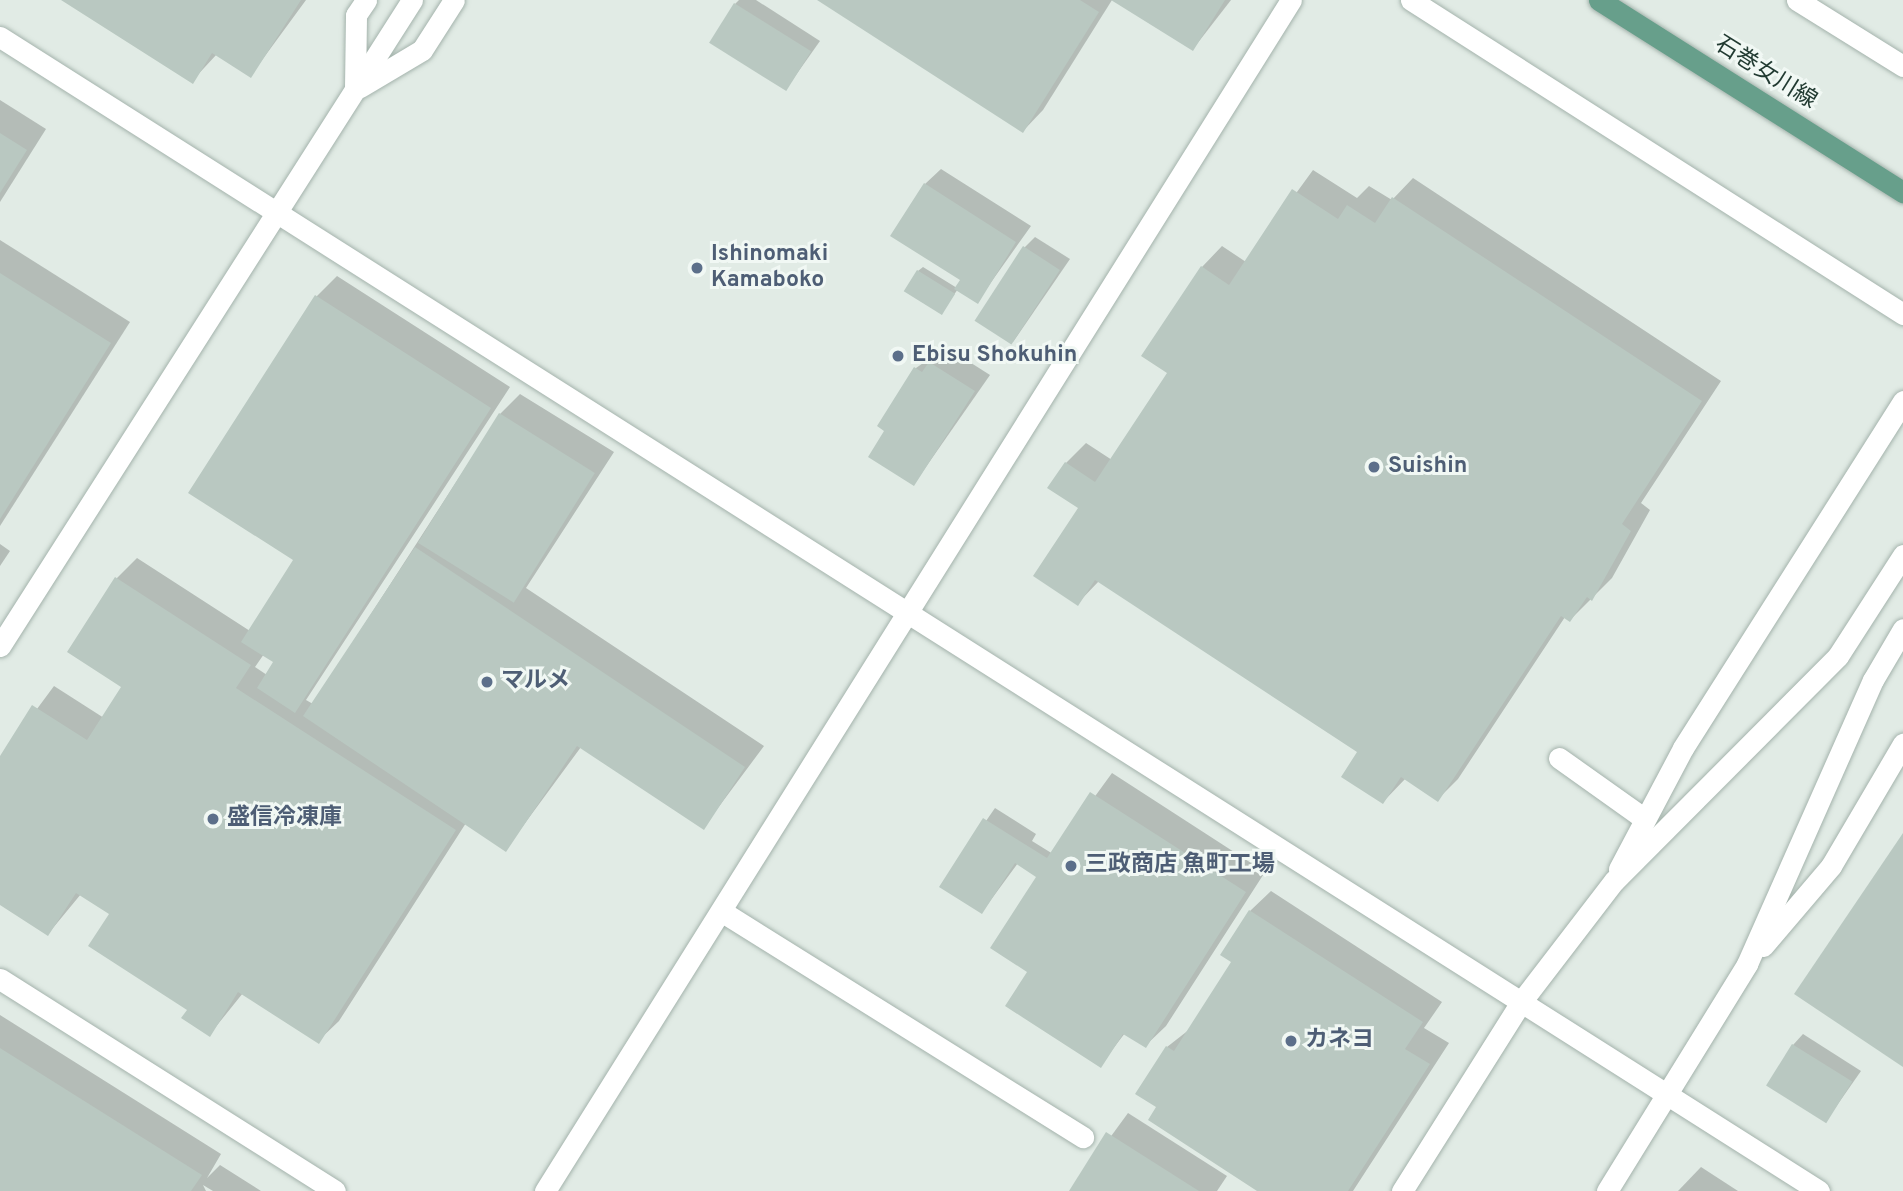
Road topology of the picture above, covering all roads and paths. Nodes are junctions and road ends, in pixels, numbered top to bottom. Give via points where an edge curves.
1 (366, 0) edge
2 (412, 0) edge
3 (454, 0) edge
4 (1291, 0) edge
5 (1412, 0) edge
6 (1599, 0) edge
7 (1797, 0) edge
8 (0, 37) edge
9 (1903, 65) edge
10 (355, 90) junction
11 (1903, 191) edge
12 (278, 212) junction
13 (1903, 314) edge
14 (1903, 401) edge
15 (1903, 555) edge
16 (908, 612) junction
17 (1903, 629) edge
18 (0, 646) edge
19 (1903, 744) edge
20 (1559, 758) dead end
21 (1642, 817) junction
22 (1614, 881) junction
23 (721, 911) junction
24 (1747, 964) junction
25 (0, 979) edge
26 (1521, 1002) junction
27 (1668, 1094) junction
28 (1083, 1137) dead end
29 (335, 1191) edge
30 (545, 1191) edge
31 (1402, 1191) edge
32 (1607, 1191) edge
33 (1819, 1191) edge

1 - 10 street via 356,15
2 - 10 street
3 - 10 street via 422,50
4 - 16 street
5 - 13 street
6 - 11 main road, 石巻女川線
7 - 9 street
8 - 12 street
10 - 12 street
12 - 16 street
12 - 18 street
14 - 21 street
15 - 22 street via 1838,656
16 - 23 street
16 - 26 street
17 - 24 street via 1873,680
19 - 24 street via 1831,866
20 - 21 street
21 - 22 street
22 - 26 street
23 - 28 street
23 - 30 street
24 - 27 street
25 - 29 street
26 - 27 street
26 - 31 street
27 - 32 street
27 - 33 street

